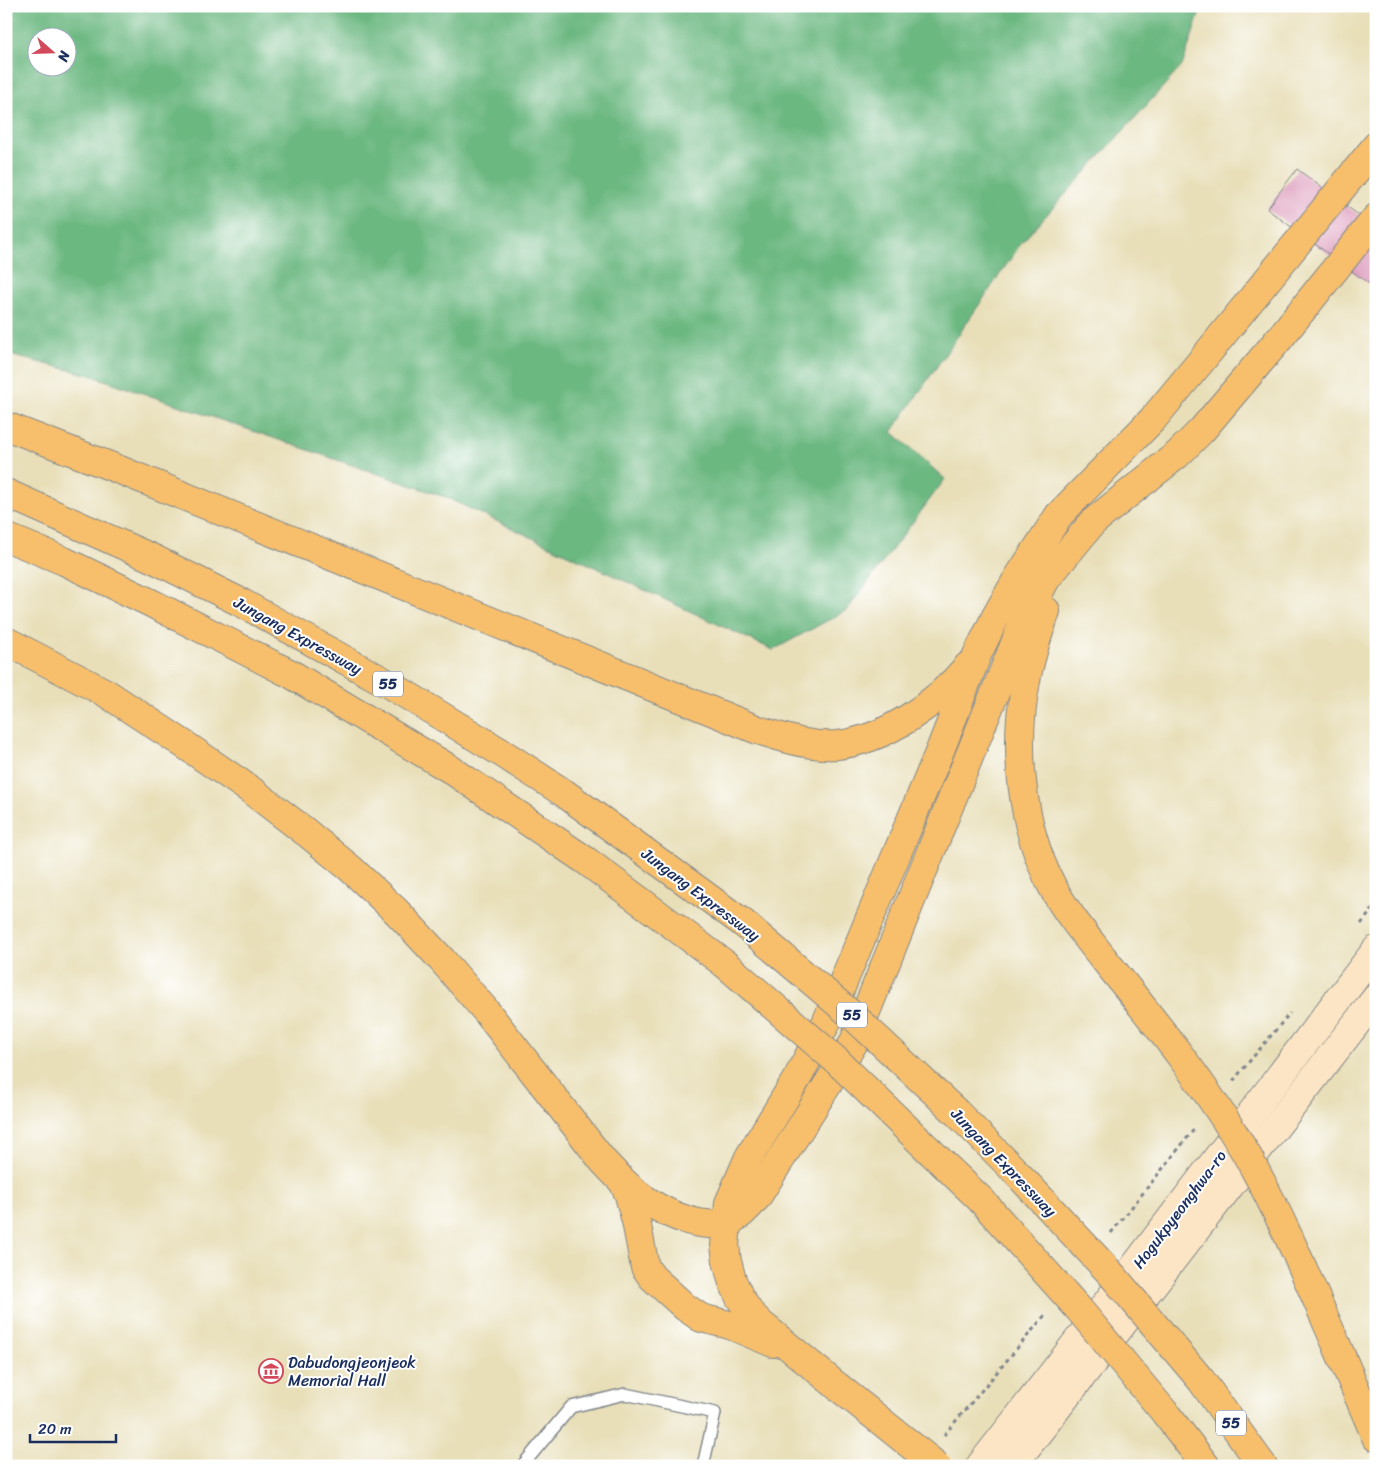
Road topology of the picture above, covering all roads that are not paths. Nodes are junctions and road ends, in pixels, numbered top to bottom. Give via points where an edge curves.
1 (1376, 146) edge
2 (1376, 218) edge
3 (6, 426) edge
4 (6, 493) edge
5 (6, 537) edge
6 (1069, 550) junction
7 (6, 641) edge
8 (977, 655) junction
9 (1376, 950) edge
10 (1376, 998) edge
11 (623, 1182) junction
12 (727, 1222) junction
13 (805, 1361) junction
14 (1376, 1438) edge
15 (522, 1466) edge
16 (703, 1466) edge
17 (937, 1466) edge
18 (980, 1466) edge
19 (1012, 1466) edge
20 (1206, 1466) edge
21 (1263, 1466) edge

1 - 8 highway via 1153,418 1059,515 1016,581
2 - 6 highway via 1202,430 1178,454 1092,522
3 - 8 highway via 758,730 793,741 836,745 881,734 947,688
4 - 21 highway, Jungang Expressway / 55, bridge via 242,602 392,686 564,793 743,923 853,1016 1014,1170 1113,1276 1201,1380
5 - 20 highway, 55, bridge via 64,561 291,674 450,769 585,860 725,964 838,1062 981,1200 1077,1307
6 - 12 highway via 1046,579 1026,616 853,1044 757,1197
6 - 14 highway, bridge via 1038,634 1020,719 1028,819 1042,865 1066,910 1168,1039 1248,1157 1290,1239
7 - 11 highway via 106,693 185,744 260,797 352,869 442,960
8 - 12 highway via 826,1023 749,1157 730,1203
9 - 18 main road, Hogukpyeonghwa-ro
10 - 19 main road, Hogukpyeonghwa-ro
11 - 12 highway via 667,1212 696,1223
11 - 13 highway via 636,1221 645,1267 662,1288 701,1318 750,1332
12 - 13 highway via 727,1261 740,1298 760,1324
13 - 17 highway, bridge
15 - 16 lane via 571,1407 624,1394 715,1413

